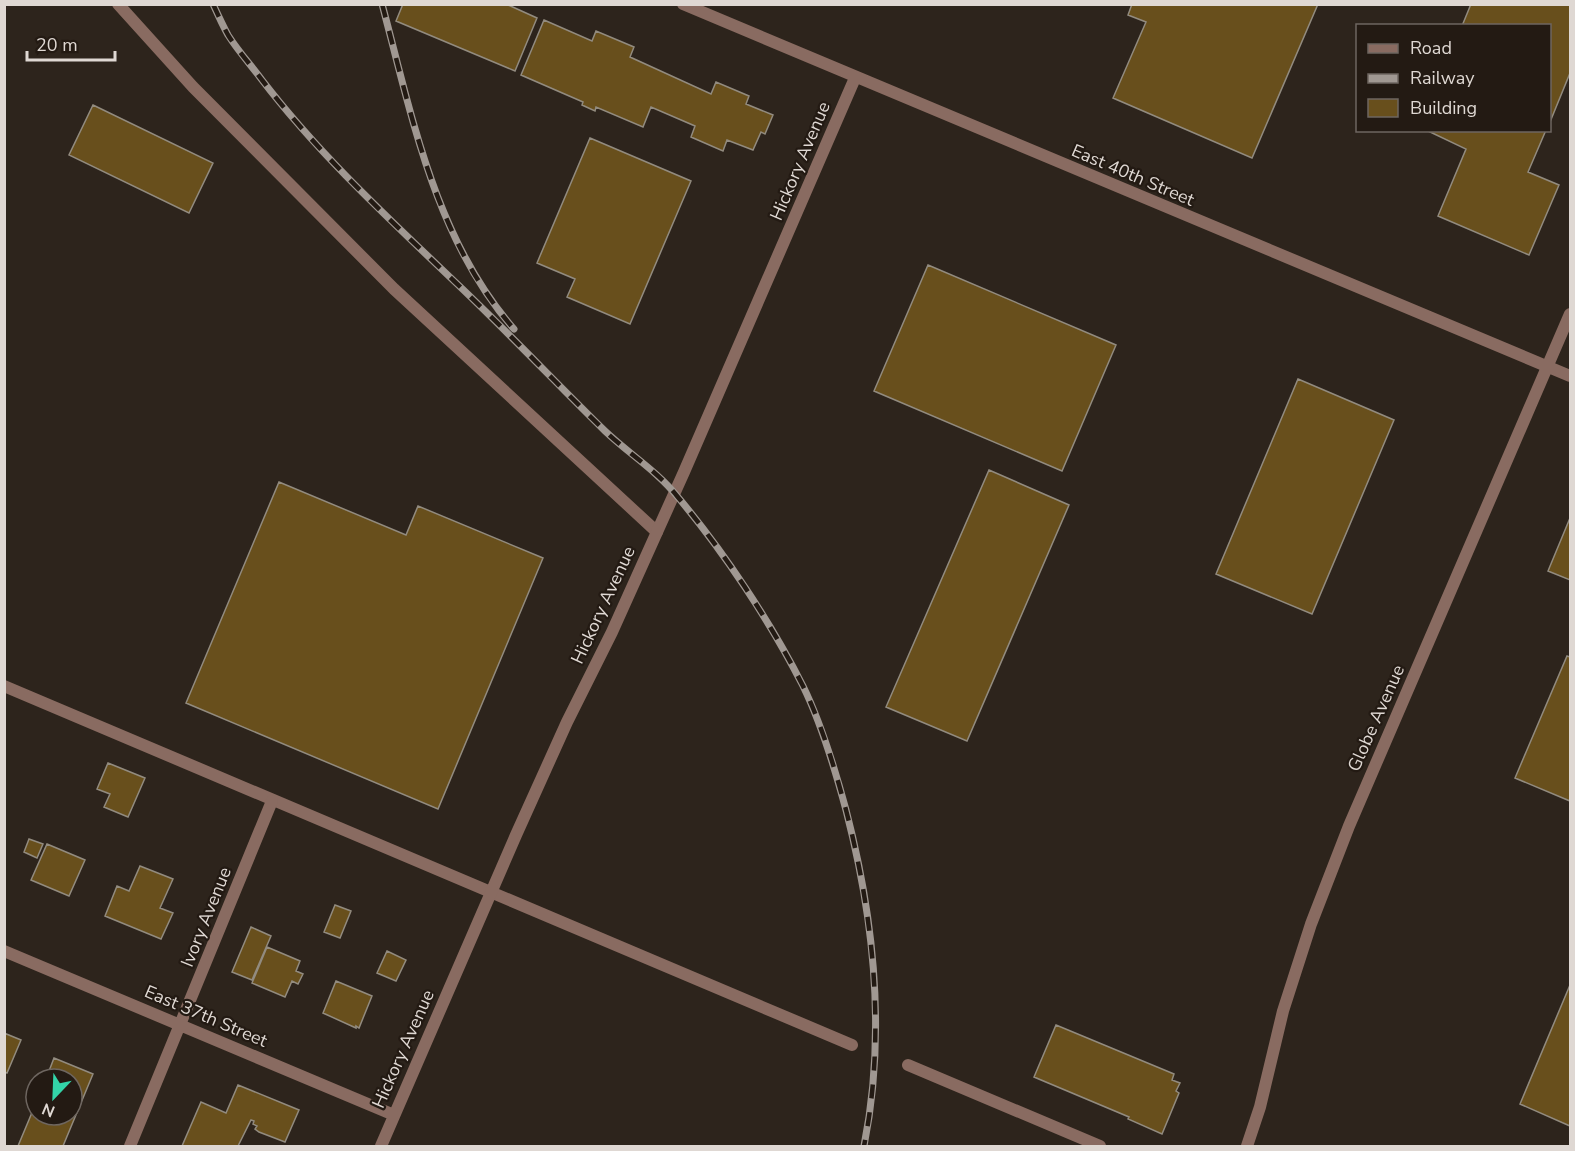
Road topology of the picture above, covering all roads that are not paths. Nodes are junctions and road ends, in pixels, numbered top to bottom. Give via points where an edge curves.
1 (118, 4) edge
2 (683, 4) edge
3 (855, 78) junction
4 (1570, 314) edge
5 (1549, 367) junction
6 (1570, 376) edge
7 (657, 532) junction
8 (4, 686) edge
9 (272, 801) junction
10 (491, 892) junction
11 (4, 951) edge
12 (181, 1025) junction
13 (852, 1045) dead end
14 (908, 1065) dead end
15 (394, 1115) junction
16 (130, 1146) edge
17 (381, 1146) edge
18 (1100, 1146) edge
19 (1247, 1146) edge

1 - 7 street via 193,87 394,289
2 - 3 street, East 40th Street
3 - 5 street, East 40th Street
3 - 7 street, Hickory Avenue
4 - 5 street, Globe Avenue
5 - 6 street, East 40th Street
5 - 19 street, Globe Avenue via 1349,826 1311,924 1282,1011
7 - 10 street, Hickory Avenue
8 - 9 street
9 - 10 street
9 - 12 street, Ivory Avenue
10 - 13 street
10 - 15 street, Hickory Avenue
11 - 12 street, East 37th Street
12 - 15 street, East 37th Street
12 - 16 street, Ivory Avenue
14 - 18 street
15 - 17 street, Hickory Avenue

